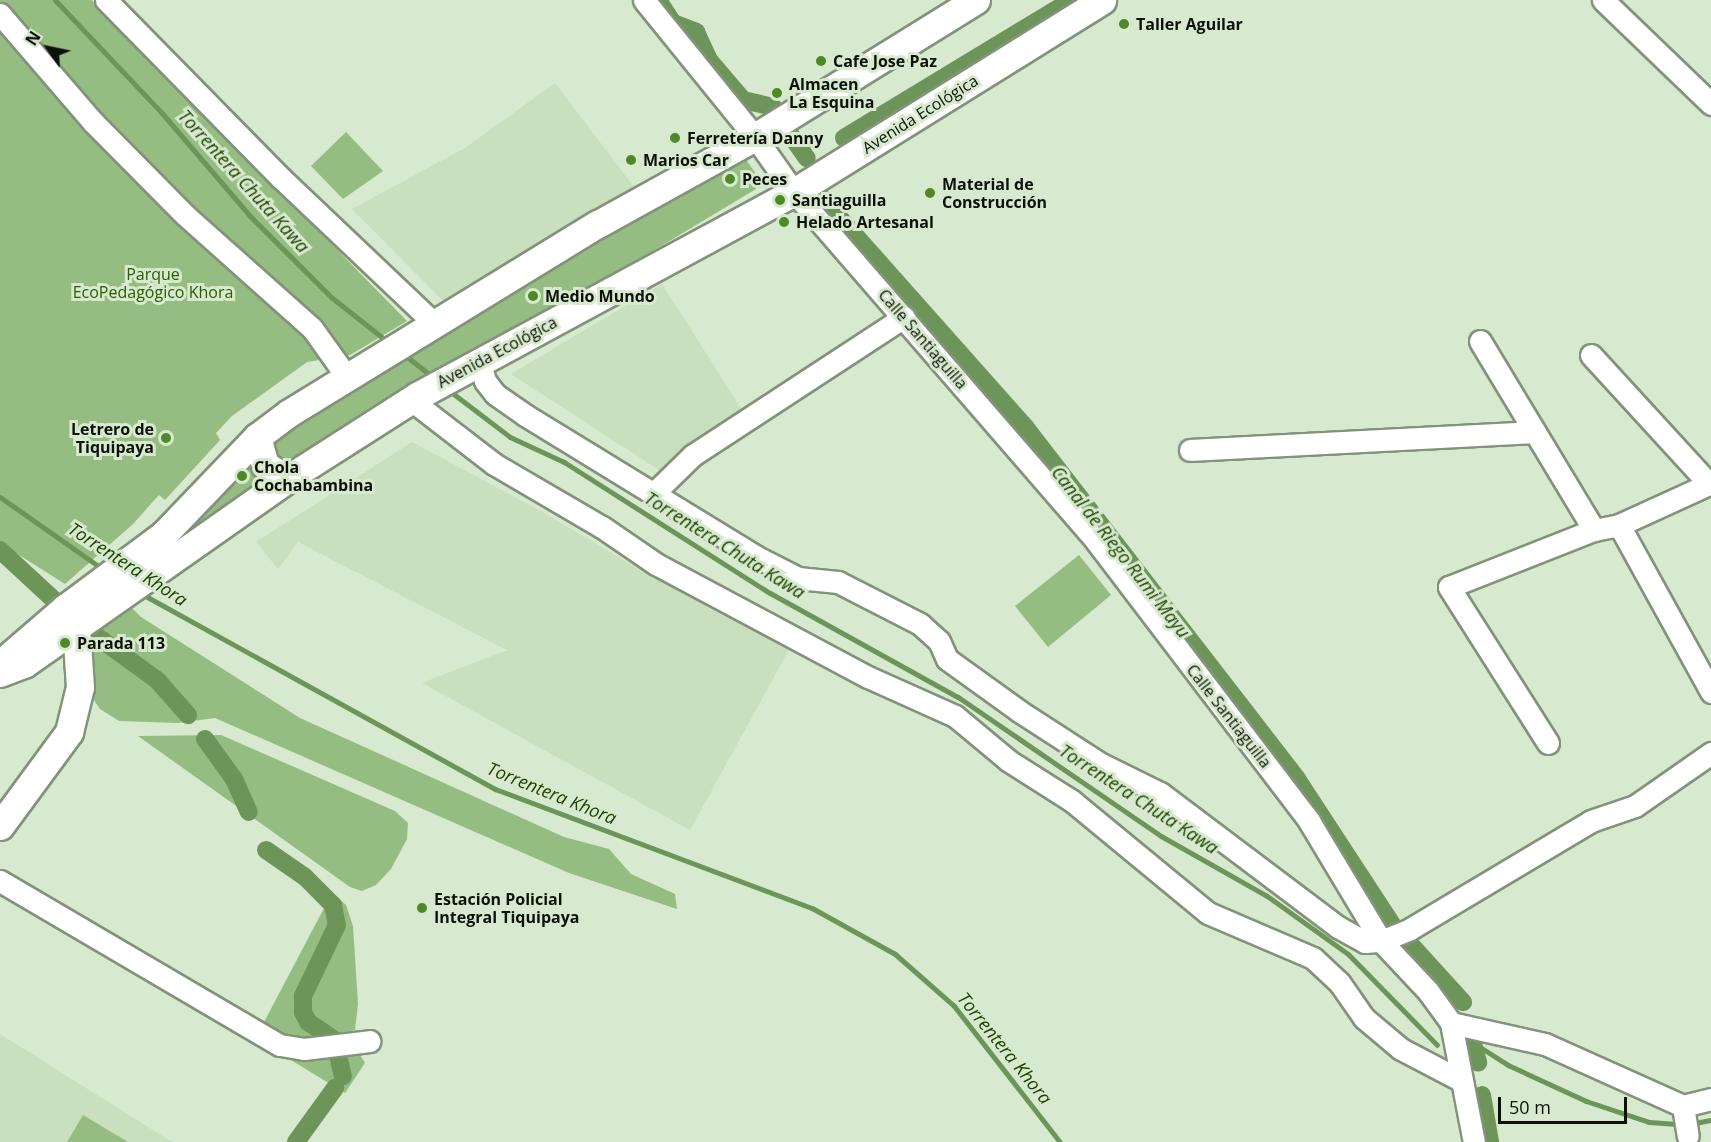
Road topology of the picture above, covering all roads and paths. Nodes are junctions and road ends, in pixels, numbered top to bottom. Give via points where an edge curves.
1 (106, 0) edge
2 (644, 0) edge
3 (976, 0) edge
4 (1102, 0) edge
5 (1603, 0) edge
6 (0, 15) edge
7 (1711, 104) edge
8 (755, 137) junction
9 (794, 192) junction
10 (904, 317) junction
11 (425, 328) junction
12 (1480, 341) dead end
13 (1591, 355) dead end
14 (473, 365) junction
15 (347, 377) junction
16 (414, 398) junction
17 (1535, 432) junction
18 (257, 437) junction
19 (1191, 450) dead end
20 (287, 479) junction
21 (1710, 483) edge
22 (654, 493) junction
23 (1619, 525) junction
24 (1594, 530) junction
25 (100, 594) junction
26 (76, 628) junction
27 (0, 665) edge
28 (0, 673) edge
29 (1711, 692) edge
30 (1548, 743) dead end
31 (1711, 753) edge
32 (0, 826) edge
33 (0, 881) edge
34 (1381, 941) junction
35 (1453, 1033) junction
36 (369, 1041) dead end
37 (1461, 1076) junction
38 (1711, 1099) edge
39 (1474, 1142) edge

1 - 11 street
2 - 8 street, Calle Santiaguilla
3 - 8 main road, Avenida Ecológica
4 - 9 main road, Avenida Ecológica
5 - 7 street
6 - 15 street via 93,122 185,215 312,328
8 - 9 street, Calle Santiaguilla
8 - 11 main road, Avenida Ecológica via 598,224
9 - 10 street, Calle Santiaguilla
9 - 14 main road, Avenida Ecológica
10 - 22 street via 693,455
10 - 34 street, Calle Santiaguilla via 1096,541 1309,821
11 - 15 main road, Avenida Ecológica
12 - 17 street
13 - 21 street
14 - 16 main road, Avenida Ecológica
14 - 22 street via 495,394
15 - 18 main road, Avenida Ecológica
16 - 20 main road, Avenida Ecológica
16 - 37 street via 494,464 602,527 656,564 867,676 955,716 1009,761 1072,801 1208,913 1313,958 1339,982 1364,1018 1401,1049
17 - 19 street
17 - 24 street
18 - 20 main road via 265,465
18 - 25 main road, Avenida Ecológica via 180,519
20 - 25 main road, Avenida Ecológica via 163,566
21 - 23 street
22 - 34 street via 798,578 838,582 920,624 939,641 947,659 1019,711 1101,764 1160,793 1338,927 1365,942
23 - 24 street
23 - 29 street
24 - 30 street via 1449,587
25 - 26 main road
25 - 27 main road, Avenida Ecológica
26 - 28 main road via 24,664
26 - 32 main road via 80,687 69,732
31 - 34 street via 1635,806 1591,821 1410,928
33 - 36 street via 280,1045 304,1049
34 - 35 street, Calle Santiaguilla via 1428,991
35 - 37 street, Calle Santiaguilla
35 - 38 street via 1545,1044 1686,1121
37 - 39 street, Calle Santiaguilla

